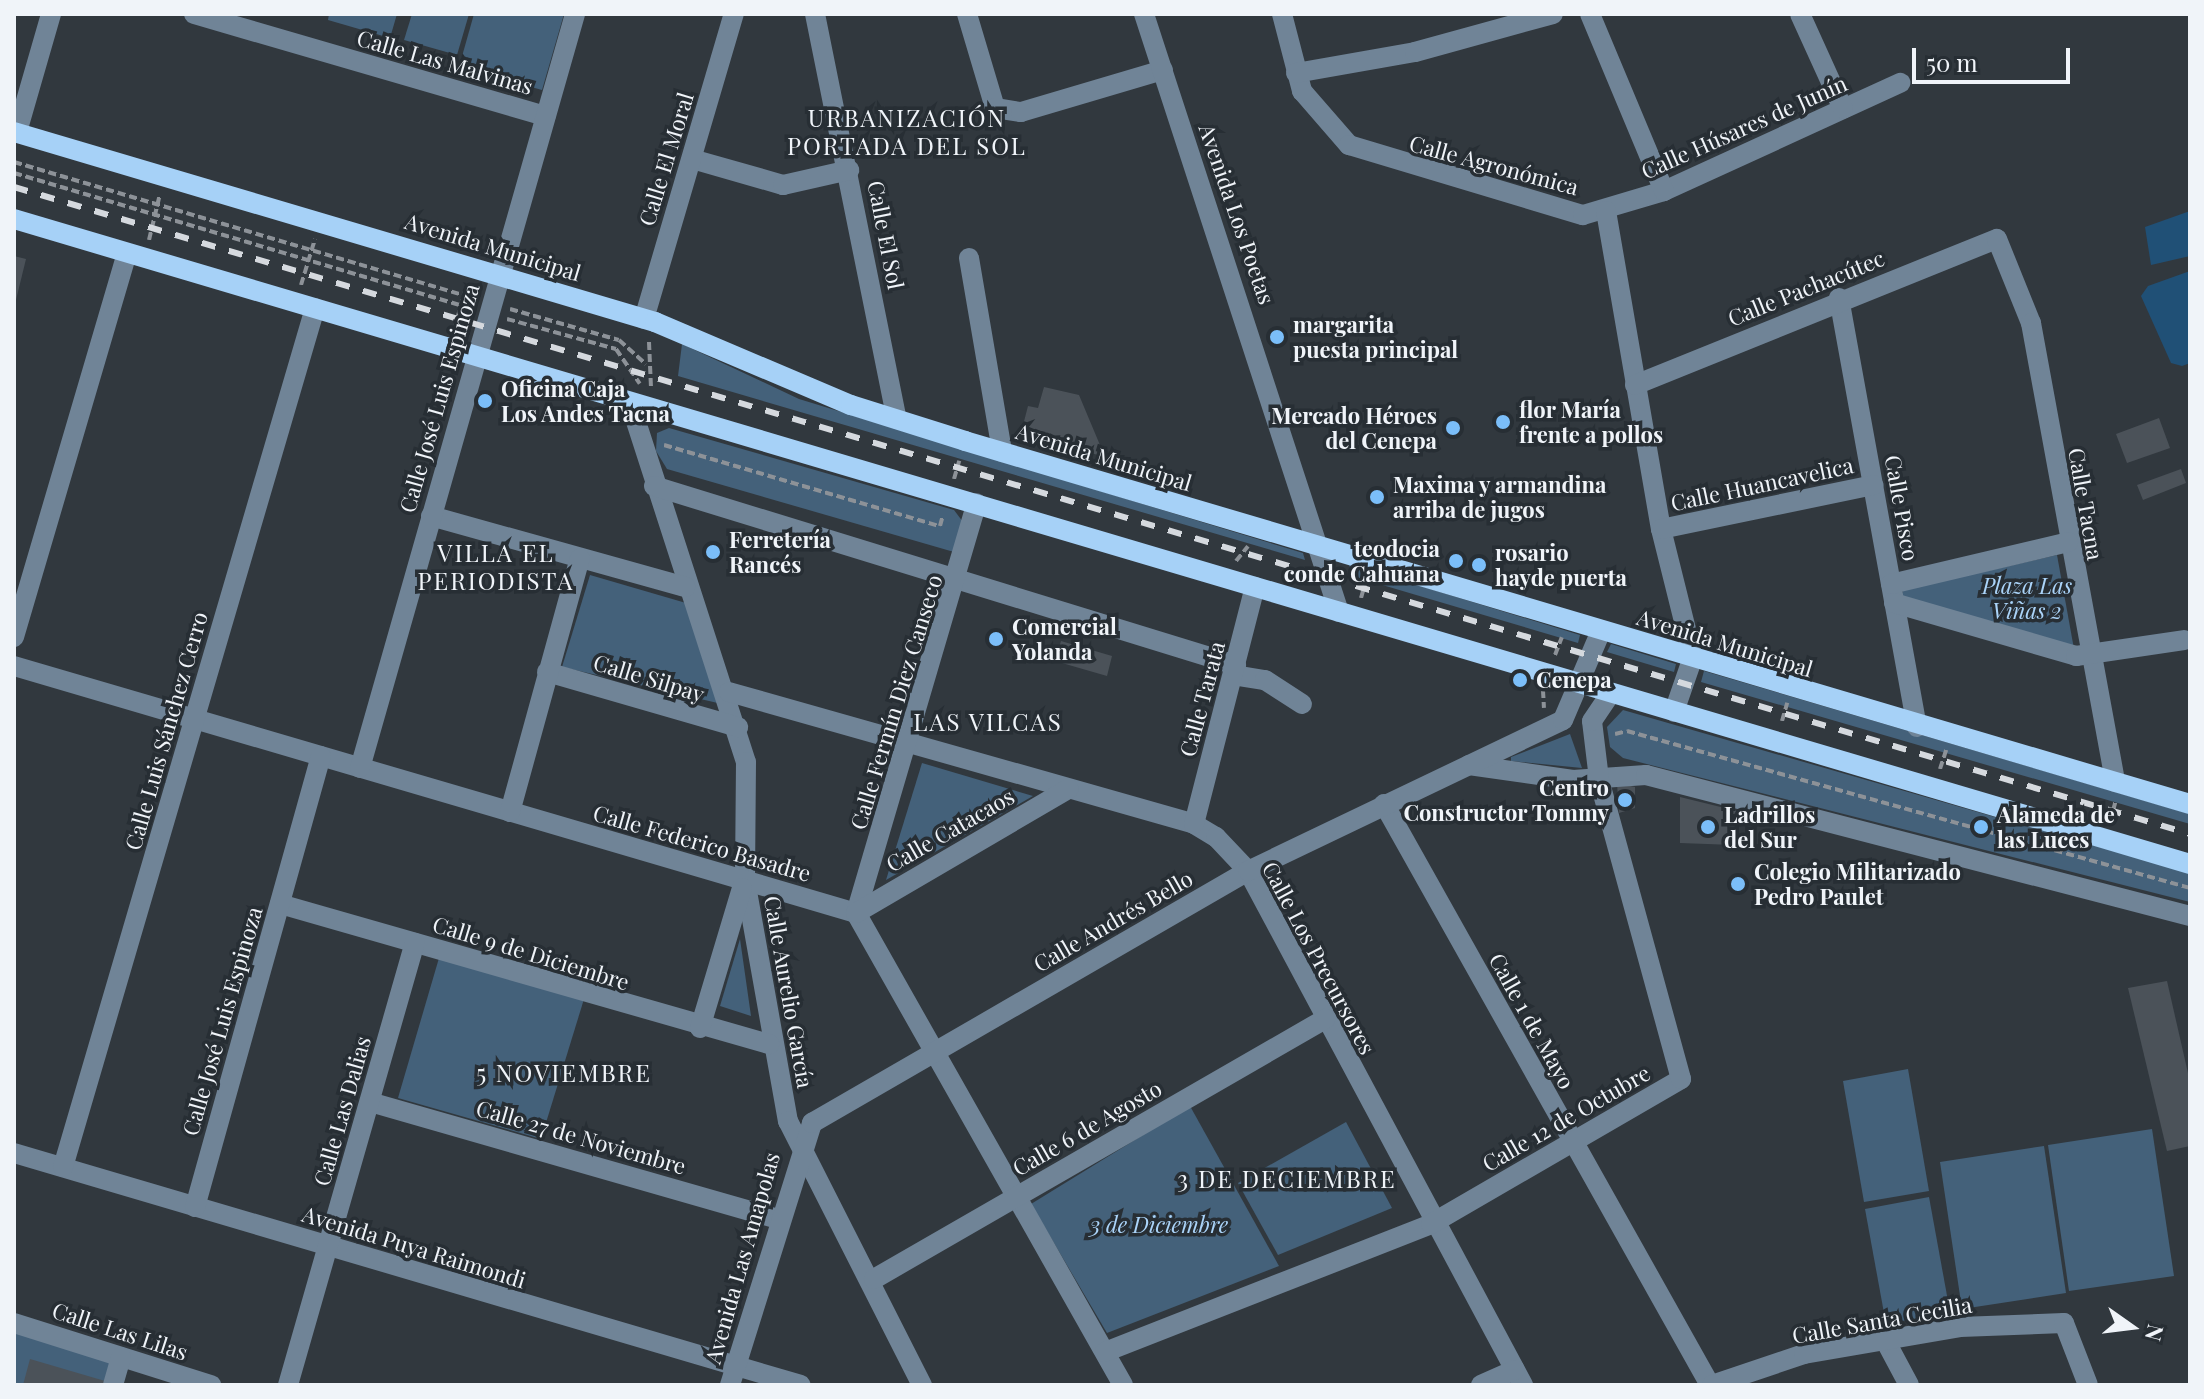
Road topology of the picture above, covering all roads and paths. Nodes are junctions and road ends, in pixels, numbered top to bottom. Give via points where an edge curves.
1 (51, 14) edge
2 (194, 14) edge
3 (575, 14) edge
4 (734, 14) edge
5 (815, 14) edge
6 (967, 14) edge
7 (1144, 14) edge
8 (1282, 14) edge
9 (1553, 14) edge
10 (1590, 14) edge
11 (1800, 14) edge
12 (1163, 70) junction
13 (1296, 73) junction
14 (1900, 83) dead end
15 (1843, 109) junction
16 (545, 116) junction
17 (15, 132) edge
18 (692, 159) junction
19 (14, 162) edge
20 (849, 170) junction
21 (14, 173) edge
22 (165, 176) junction
23 (1664, 191) junction
24 (157, 204) junction
25 (1606, 211) junction
26 (155, 215) junction
27 (14, 219) edge
28 (320, 221) junction
29 (1997, 239) joint
30 (311, 250) junction
31 (136, 256) junction
32 (969, 258) dead end
33 (308, 260) junction
34 (472, 265) junction
35 (500, 273) junction
36 (464, 295) junction
37 (1839, 298) junction
38 (491, 303) junction
39 (306, 305) junction
40 (461, 305) junction
41 (649, 320) junction
42 (449, 347) junction
43 (476, 355) junction
44 (646, 364) junction
45 (1635, 385) junction
46 (630, 403) junction
47 (656, 410) junction
48 (897, 419) junction
49 (965, 441) junction
50 (1002, 452) junction
51 (1873, 485) junction
52 (654, 486) junction
53 (950, 496) junction
54 (977, 503) junction
55 (431, 516) junction
56 (1262, 529) junction
57 (1661, 529) junction
58 (2068, 542) junction
59 (1322, 547) junction
60 (580, 558) junction
61 (1371, 561) junction
62 (1223, 577) junction
63 (959, 584) junction
64 (685, 587) junction
65 (1255, 587) junction
66 (1893, 594) junction
67 (1347, 615) junction
68 (1567, 621) junction
69 (1601, 631) junction
70 (14, 637) edge
71 (2184, 640) dead end
72 (2090, 655) junction
73 (1693, 657) junction
74 (14, 666) edge
75 (1234, 670) junction
76 (547, 672) junction
77 (1548, 676) junction
78 (1580, 686) junction
79 (729, 692) junction
80 (1610, 694) junction
81 (1302, 704) dead end
82 (1674, 712) junction
83 (195, 719) junction
84 (738, 727) junction
85 (1551, 727) junction
86 (1917, 727) junction
87 (1950, 736) junction
88 (1593, 738) junction
89 (909, 746) junction
90 (321, 756) junction
91 (1469, 765) junction
92 (360, 768) junction
93 (1599, 779) junction
94 (2118, 783) junction
95 (1068, 789) junction
96 (1935, 789) junction
97 (1384, 804) junction
98 (2190, 804) edge
99 (510, 812) junction
100 (1928, 815) junction
101 (1194, 824) junction
102 (2105, 839) junction
103 (2098, 863) junction
104 (2190, 864) edge
105 (1248, 871) junction
106 (745, 880) junction
107 (2190, 888) edge
108 (280, 904) junction
109 (856, 913) junction
110 (2190, 916) edge
111 (415, 943) junction
112 (1325, 1019) junction
113 (700, 1028) junction
114 (769, 1044) junction
115 (936, 1051) junction
116 (370, 1102) junction
117 (1571, 1143) junction
118 (801, 1145) junction
119 (14, 1153) edge
120 (63, 1167) junction
121 (1018, 1195) junction
122 (195, 1207) junction
123 (778, 1219) junction
124 (1431, 1224) junction
125 (328, 1246) junction
126 (874, 1279) junction
127 (14, 1323) edge
128 (1885, 1340) junction
129 (1105, 1352) junction
130 (121, 1357) junction
131 (733, 1376) edge
132 (1519, 1378) edge
133 (113, 1385) edge
134 (211, 1385) edge
135 (288, 1385) edge
136 (801, 1385) edge
137 (922, 1385) edge
138 (1123, 1385) edge
139 (1481, 1385) edge
140 (1711, 1385) edge
141 (1909, 1385) edge
142 (2088, 1385) edge

1 - 17 street
2 - 16 street, Calle Las Malvinas
3 - 16 street, Calle José Luis Espinoza
4 - 18 street, Calle El Moral
5 - 20 street, Calle El Sol
6 - 12 street via 995,108 1021,112
7 - 12 street, Avenida Los Poetas
8 - 13 street, Calle Agronómica
9 - 13 street via 1415,52
10 - 23 street
11 - 15 street
12 - 59 street, Avenida Los Poetas
13 - 25 street, Calle Agronómica via 1322,121 1365,154 1583,215
14 - 15 street, Calle Húsares de Junín
15 - 23 street, Calle Húsares de Junín
16 - 35 street, Calle José Luis Espinoza
17 - 22 main road, Avenida Municipal
18 - 20 street via 783,185
18 - 41 street, Calle El Moral
19 - 24 path
20 - 48 street, Calle El Sol
21 - 26 path
22 - 24 path
22 - 28 main road, Avenida Municipal
23 - 25 street, Calle Húsares de Junín
24 - 26 path
24 - 30 path
25 - 45 street, Calle Agronómica
26 - 31 path
26 - 33 path
27 - 31 main road
28 - 30 path
28 - 34 main road, Avenida Municipal
29 - 37 street, Calle Pachacútec
29 - 58 street, Calle Tacna via 2031,323
30 - 33 path
30 - 36 path
31 - 39 main road
31 - 70 street
32 - 50 street
33 - 39 path
33 - 40 path
34 - 35 main road, Avenida Municipal
34 - 36 path
35 - 38 street, Calle José Luis Espinoza
35 - 41 main road, Avenida Municipal
36 - 38 path
36 - 40 path
37 - 45 street, Calle Pachacútec
37 - 51 street, Calle Pisco
38 - 43 street, Calle José Luis Espinoza
38 - 44 path via 619,340
39 - 42 main road
39 - 83 street, Calle Luis Sánchez Cerro
40 - 42 path
41 - 44 path
41 - 48 main road, Avenida Municipal
42 - 43 main road
43 - 46 main road
43 - 55 street, Calle José Luis Espinoza
44 - 47 path
45 - 57 street, Calle Agronómica
46 - 47 main road
46 - 52 street, Calle Aurelio García
47 - 53 main road
47 - 53 path via 666,445 940,526
48 - 49 main road, Avenida Municipal
49 - 50 main road, Avenida Municipal
49 - 53 path
50 - 56 main road, Avenida Municipal
51 - 57 street, Calle Huancavelica
51 - 66 street, Calle Pisco
52 - 63 street
52 - 64 street, Calle Aurelio García
53 - 54 main road
54 - 62 main road
54 - 63 street, Calle Fermín Diez Canseco
55 - 60 street
55 - 92 street, Calle José Luis Espinoza
56 - 59 main road, Avenida Municipal
56 - 62 path
57 - 73 street, Calle Agronómica
58 - 66 street
58 - 72 street, Calle Tacna
59 - 61 main road, Avenida Municipal
59 - 67 street, Avenida Los Poetas
60 - 64 street
60 - 76 street
61 - 67 path
61 - 68 main road, Avenida Municipal
62 - 65 main road
63 - 75 street
63 - 89 street, Calle Fermín Diez Canseco
64 - 79 street, Calle Aurelio García
65 - 67 main road
65 - 75 street, Calle Tarata
66 - 72 street
66 - 86 street, Calle Pisco
67 - 77 main road
68 - 69 main road, Avenida Municipal
68 - 77 path
69 - 73 main road, Avenida Municipal
69 - 78 street, Calle Andrés Bello
71 - 72 street
72 - 94 street, Calle Tacna
73 - 82 street
73 - 86 main road, Avenida Municipal
74 - 83 street, Calle Federico Basadre
75 - 81 street via 1265,680
75 - 101 street, Calle Tarata
76 - 84 street, Calle Silpay
76 - 99 street
77 - 78 main road
77 - 85 path via 1540,696
78 - 80 main road
78 - 85 street, Calle Andrés Bello via 1572,711
79 - 84 street, Calle Aurelio García
79 - 89 street, Calle Los Precursores
80 - 82 main road
80 - 88 street, Calle 12 de Octubre via 1596,707
82 - 96 main road
83 - 90 street, Calle Federico Basadre
83 - 120 street, Calle Luis Sánchez Cerro
84 - 106 street, Calle Aurelio García via 746,762
85 - 91 street, Calle Andrés Bello
86 - 87 main road, Avenida Municipal
87 - 94 main road, Avenida Municipal
87 - 96 path
88 - 93 street, Calle 12 de Octubre
88 - 100 path via 1627,731
89 - 95 street, Calle Los Precursores
89 - 109 street, Calle Fermín Diez Canseco
90 - 92 street, Calle Federico Basadre
90 - 108 street, Calle José Luis Espinoza
91 - 93 street
91 - 97 street, Calle Andrés Bello
92 - 99 street, Calle Federico Basadre
93 - 110 street via 1646,775
93 - 117 street, Calle 12 de Octubre via 1681,1079
94 - 98 main road, Avenida Municipal
94 - 102 path
95 - 101 street, Calle Los Precursores
95 - 109 street, Calle Catacaos
96 - 100 path
96 - 102 main road
97 - 105 street, Calle Andrés Bello
97 - 117 street, Calle 1 de Mayo
99 - 106 street, Calle Federico Basadre
100 - 103 path
101 - 105 street, Calle Los Precursores
102 - 103 path
102 - 104 main road
103 - 107 path
105 - 112 street, Calle Los Precursores
105 - 115 street, Calle Andrés Bello
106 - 109 street, Calle Federico Basadre
106 - 113 street
106 - 114 street, Calle Aurelio García
108 - 111 street, Calle 9 de Diciembre
108 - 122 street, Calle José Luis Espinoza
109 - 115 street
111 - 113 street, Calle 9 de Diciembre
111 - 116 street, Calle Las Dalias
112 - 121 street, Calle 6 de Agosto
112 - 124 street, Calle Los Precursores
113 - 114 street, Calle 9 de Diciembre
114 - 118 street, Calle Aurelio García
115 - 118 street, Calle Andrés Bello via 812,1123
115 - 121 street
116 - 123 street, Calle 27 de Noviembre
116 - 125 street, Calle Las Dalias
117 - 124 street, Calle 12 de Octubre
117 - 140 street, Calle 1 de Mayo
118 - 123 street, Avenida Las Amapolas
118 - 126 street, Calle Aurelio García
119 - 120 street, Avenida Puya Raimondi
120 - 122 street, Avenida Puya Raimondi
121 - 126 street, Calle 6 de Agosto
121 - 129 street
122 - 125 street, Avenida Puya Raimondi
123 - 131 street, Avenida Las Amapolas
124 - 129 street, Calle 12 de Octubre
124 - 132 street, Calle Los Precursores
125 - 131 street, Avenida Puya Raimondi
125 - 135 street, Calle Las Dalias
126 - 137 street, Calle Aurelio García
127 - 130 street, Calle Las Lilas
128 - 140 street, Calle Santa Cecilia via 1804,1354
128 - 141 street
128 - 142 street, Calle Santa Cecilia via 2064,1323
129 - 138 street
130 - 133 street
130 - 134 street, Calle Las Lilas
131 - 136 street, Avenida Puya Raimondi
132 - 139 street

